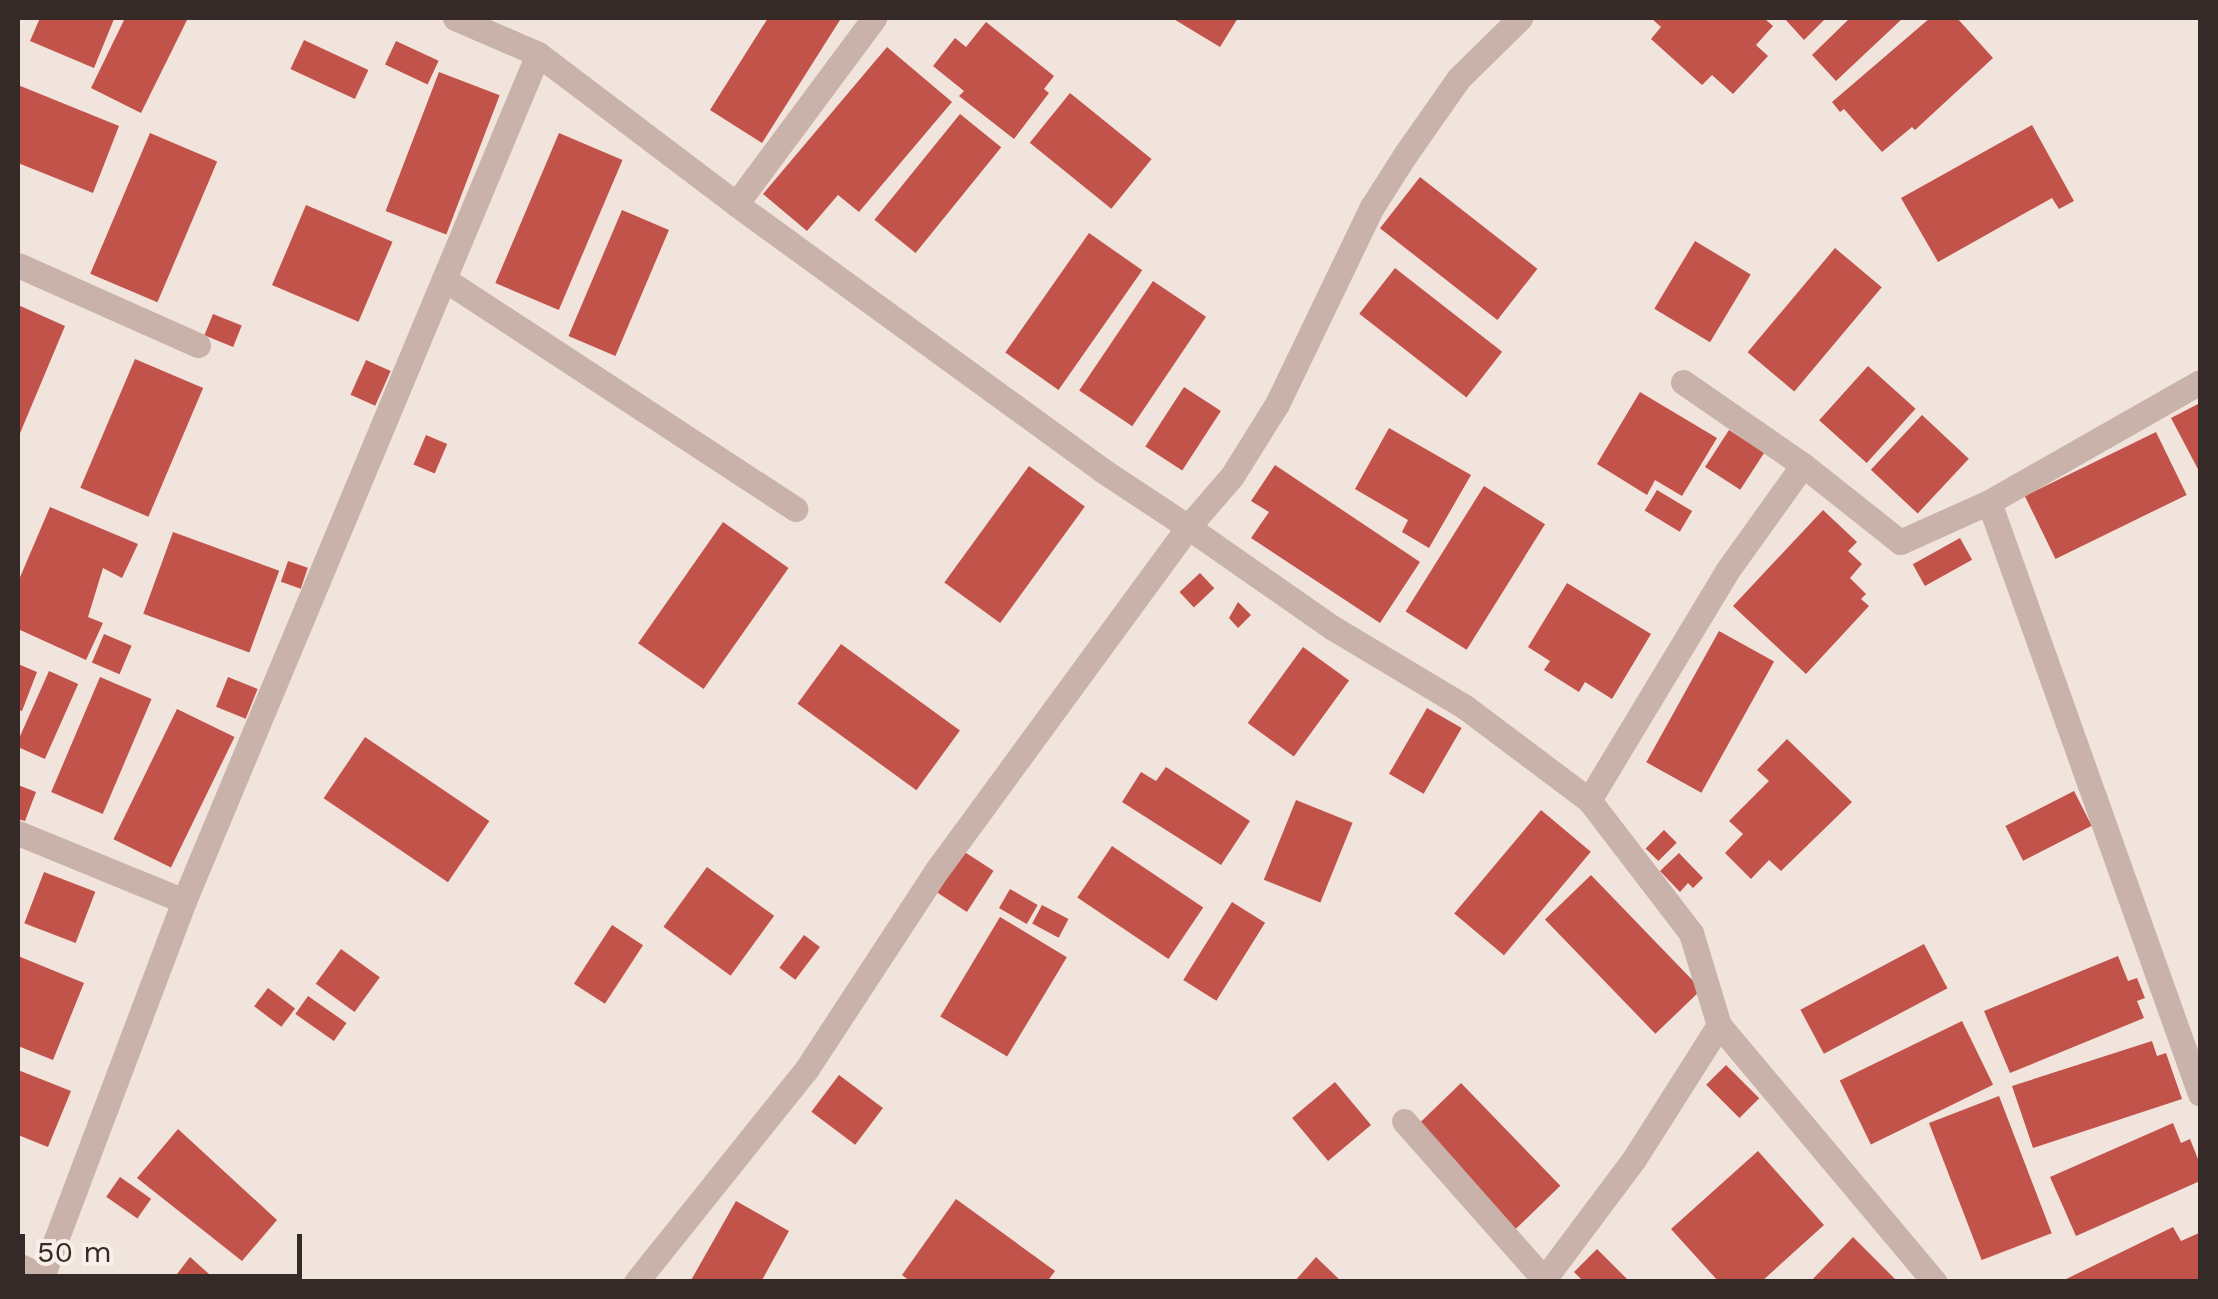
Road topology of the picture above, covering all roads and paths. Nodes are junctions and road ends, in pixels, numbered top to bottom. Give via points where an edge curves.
1 (455, 18) edge
2 (874, 18) edge
3 (1520, 18) edge
4 (538, 54) junction
5 (736, 204) junction
6 (18, 265) edge
7 (444, 279) junction
8 (198, 344) dead end
9 (1684, 382) dead end
10 (2200, 382) edge
11 (1803, 465) junction
12 (1989, 502) junction
13 (795, 510) dead end
14 (1188, 527) junction
15 (1589, 800) junction
16 (18, 833) edge
17 (184, 901) junction
18 (1719, 1025) junction
19 (2200, 1094) edge
20 (1404, 1121) dead end
21 (18, 1265) edge
22 (41, 1279) edge
23 (1543, 1280) edge
24 (636, 1282) edge
25 (1935, 1282) edge

1 - 4 street
2 - 5 street
3 - 14 street via 1459,78 1404,155 1277,404 1232,476
4 - 5 street
4 - 7 street
5 - 14 street
6 - 8 street
7 - 13 street
7 - 17 street
9 - 11 street
10 - 12 street
11 - 12 street via 1900,542
11 - 15 street via 1727,571
12 - 19 street
14 - 15 street via 1465,708
14 - 24 street via 937,870 806,1070
15 - 18 street via 1691,934
16 - 17 street
17 - 22 street
18 - 23 street via 1634,1159
18 - 25 street
20 - 23 street
21 - 22 street

